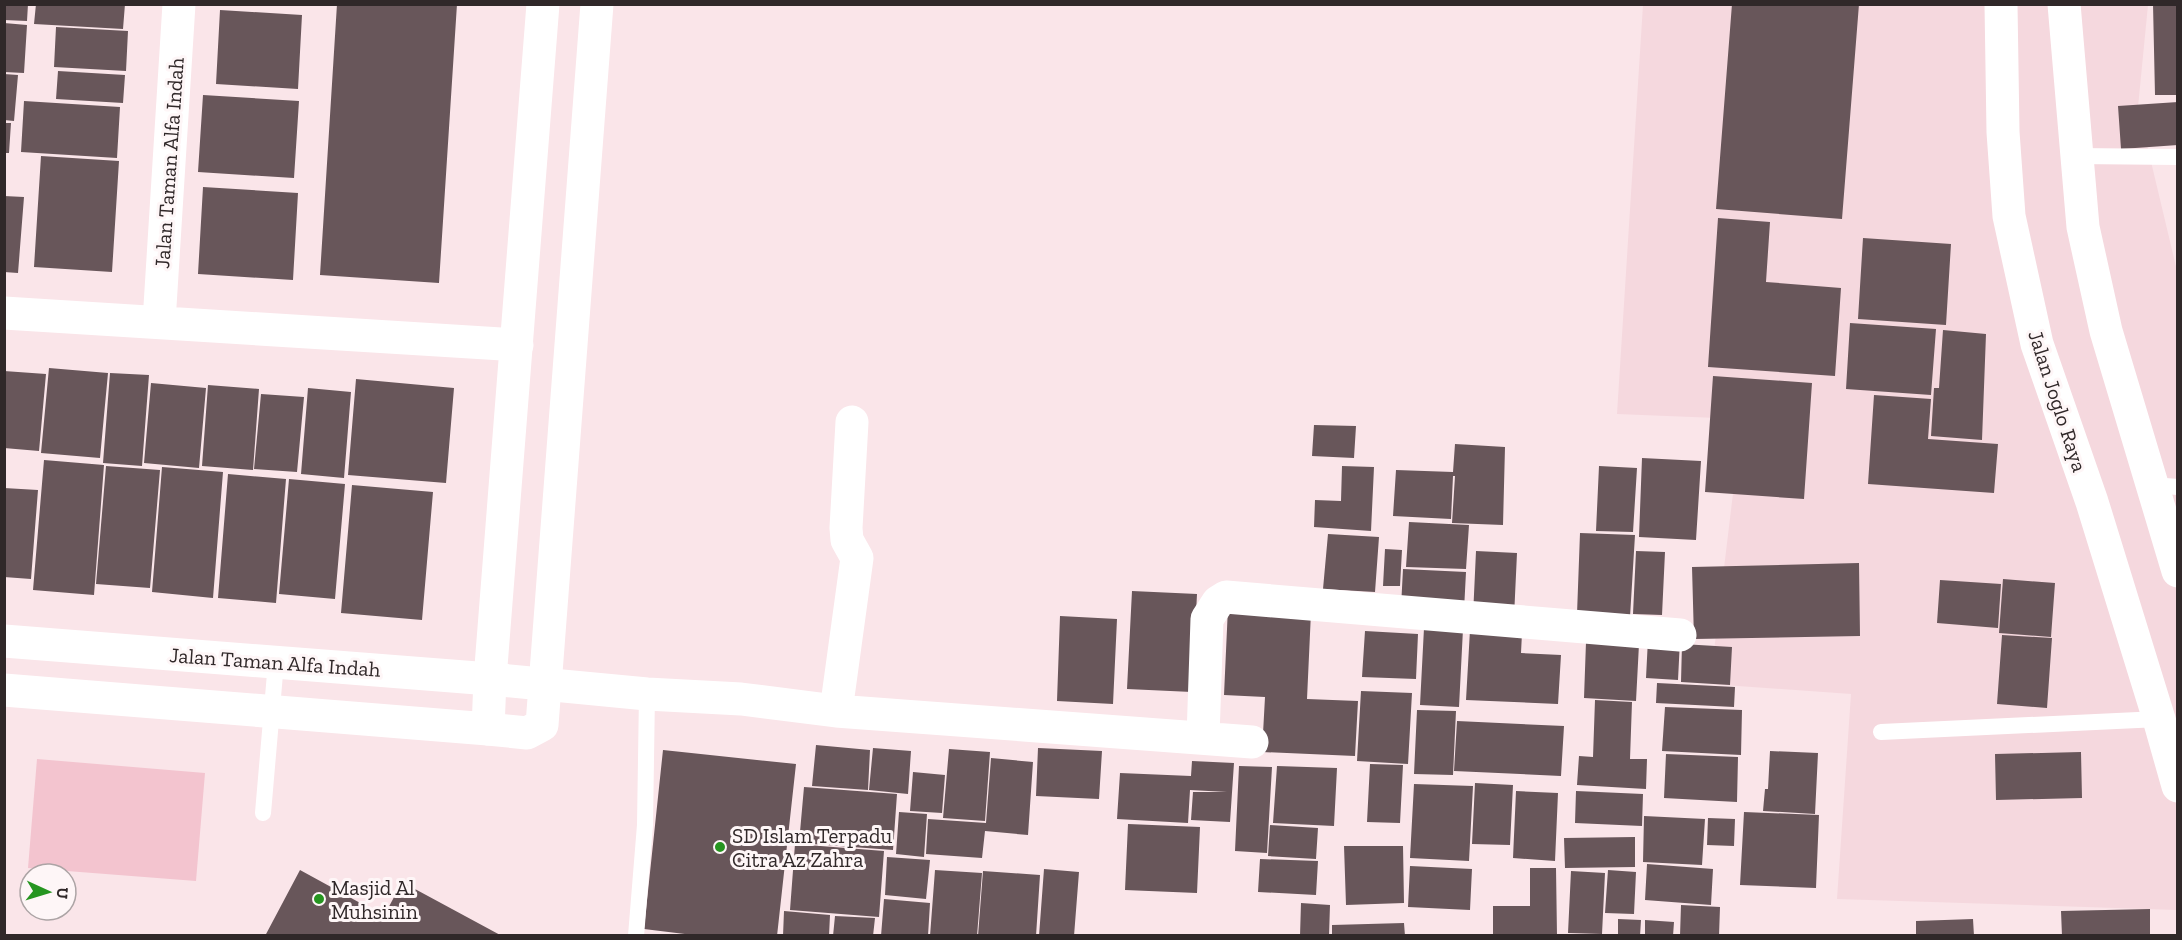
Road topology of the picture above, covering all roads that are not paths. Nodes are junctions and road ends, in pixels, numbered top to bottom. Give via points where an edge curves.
1 (179, 4) edge
2 (543, 4) edge
3 (597, 4) edge
4 (2001, 4) edge
5 (2064, 4) edge
6 (2076, 156) junction
7 (2178, 157) edge
8 (4, 313) edge
9 (159, 322) junction
10 (517, 345) junction
11 (852, 422) dead end
12 (2165, 486) edge
13 (2178, 571) edge
14 (1680, 635) dead end
15 (4, 641) edge
16 (276, 662) junction
17 (490, 678) junction
18 (546, 683) junction
19 (4, 690) edge
20 (647, 694) junction
21 (272, 710) junction
22 (836, 711) junction
23 (2159, 719) junction
24 (488, 729) junction
25 (1881, 732) dead end
26 (1203, 737) junction
27 (1252, 742) dead end
28 (2178, 786) edge
29 (263, 813) dead end
30 (636, 936) edge

1 - 9 street, Jalan Taman Alfa Indah
2 - 10 street
3 - 18 street
4 - 23 street, Jalan Joglo Raya via 2003,132 2014,240 2037,344 2092,502
5 - 6 street
6 - 7 lane
6 - 12 street via 2083,227 2106,331
8 - 9 street
9 - 10 street
10 - 17 street
11 - 22 street via 846,534 856,562
12 - 13 street
14 - 26 street via 1226,597 1207,619
15 - 16 street, Jalan Taman Alfa Indah
16 - 17 street, Jalan Taman Alfa Indah
16 - 21 lane
17 - 18 street, Jalan Taman Alfa Indah
17 - 24 street
18 - 20 street, Jalan Taman Alfa Indah
18 - 24 street via 542,725 538,729 527,733
19 - 21 street
20 - 22 street, Jalan Taman Alfa Indah via 741,699
20 - 30 lane via 645,825
21 - 24 street
21 - 29 lane
22 - 26 street, Jalan Taman Alfa Indah
23 - 25 lane
23 - 28 street, Jalan Joglo Raya
26 - 27 street, Jalan Taman Alfa Indah

